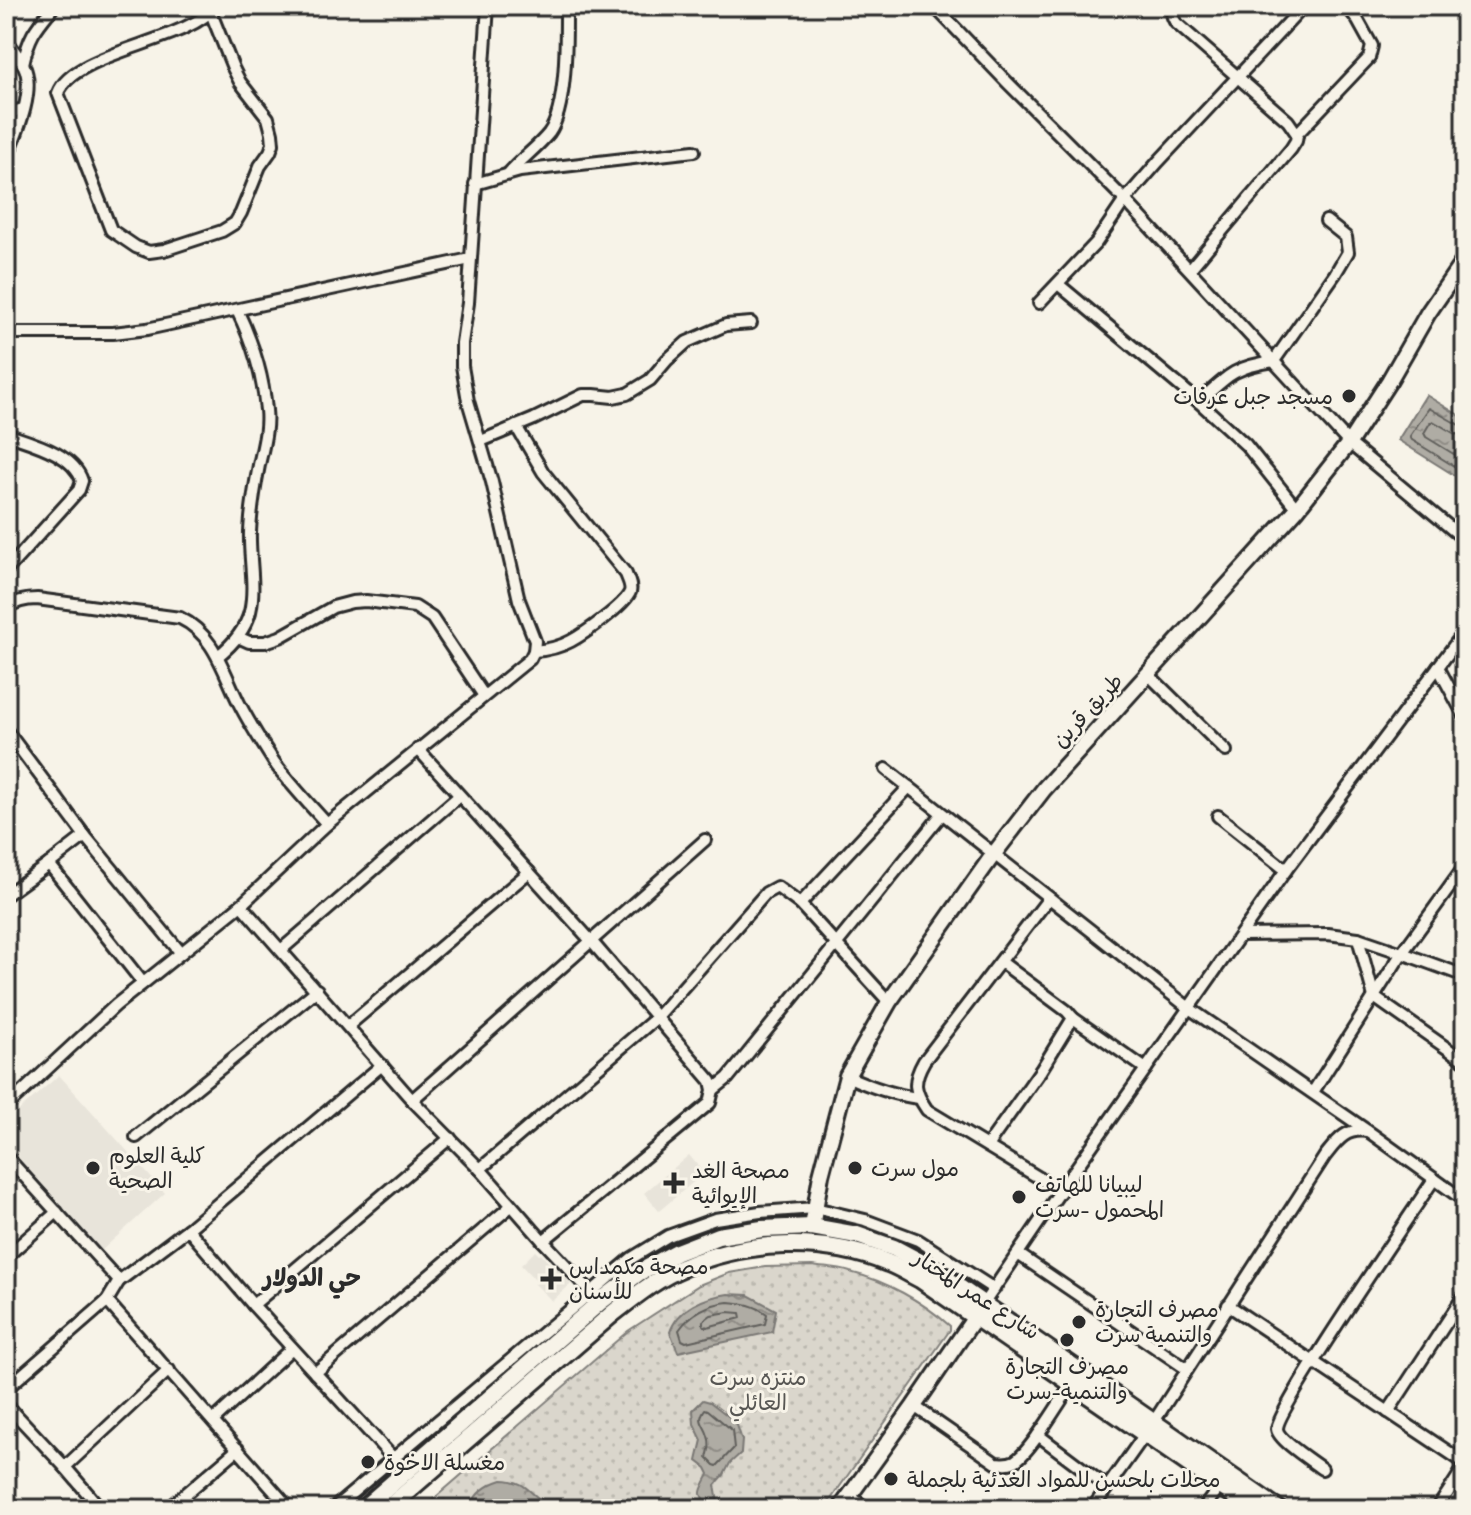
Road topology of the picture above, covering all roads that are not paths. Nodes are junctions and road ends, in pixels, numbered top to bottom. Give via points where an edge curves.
1 (54, 6) edge
2 (488, 6) edge
3 (934, 6) edge
4 (1174, 6) edge
5 (1304, 6) edge
6 (1347, 6) edge
7 (566, 9) dead end
8 (213, 10) edge
9 (6, 38) edge
10 (23, 64) junction
11 (1237, 76) junction
12 (23, 109) junction
13 (6, 114) edge
14 (1297, 134) junction
15 (694, 151) dead end
16 (6, 160) edge
17 (507, 174) junction
18 (475, 184) junction
19 (1125, 200) junction
20 (1326, 221) dead end
21 (470, 259) junction
22 (1465, 259) edge
23 (1190, 269) junction
24 (1058, 284) junction
25 (1039, 303) dead end
26 (237, 310) junction
27 (751, 323) dead end
28 (6, 333) edge
29 (1274, 361) junction
30 (1199, 402) junction
31 (516, 426) junction
32 (6, 434) edge
33 (481, 441) junction
34 (1349, 443) junction
35 (1297, 509) junction
36 (1465, 540) edge
37 (6, 571) edge
38 (6, 594) edge
39 (10, 605) edge
40 (1465, 631) edge
41 (238, 637) junction
42 (534, 651) junction
43 (218, 656) junction
44 (1438, 667) junction
45 (1149, 675) junction
46 (484, 696) junction
47 (1465, 717) edge
48 (6, 730) edge
49 (418, 749) junction
50 (1226, 751) dead end
51 (886, 769) dead end
52 (909, 787) junction
53 (459, 796) junction
54 (942, 814) junction
55 (1218, 816) dead end
56 (327, 824) junction
57 (85, 836) junction
58 (705, 840) dead end
59 (993, 855) junction
60 (49, 864) junction
61 (1286, 870) junction
62 (1463, 871) edge
63 (529, 872) junction
64 (6, 895) edge
65 (1049, 898) junction
66 (800, 904) junction
67 (241, 905) junction
68 (1241, 935) junction
69 (1358, 938) junction
70 (592, 942) junction
71 (837, 945) junction
72 (281, 950) junction
73 (181, 953) junction
74 (1402, 953) junction
75 (1001, 962) junction
76 (1465, 976) edge
77 (143, 983) junction
78 (317, 990) junction
79 (1374, 997) junction
80 (889, 1002) junction
81 (1189, 1008) junction
82 (656, 1018) junction
83 (1073, 1018) junction
84 (348, 1026) junction
85 (1465, 1061) edge
86 (382, 1065) junction
87 (1146, 1069) junction
88 (847, 1076) junction
89 (713, 1090) junction
90 (1313, 1092) junction
91 (919, 1098) junction
92 (412, 1100) junction
93 (6, 1107) edge
94 (1372, 1134) junction
95 (136, 1137) dead end
96 (450, 1138) junction
97 (987, 1146) junction
98 (6, 1156) edge
99 (480, 1169) junction
100 (1434, 1179) junction
101 (1061, 1191) junction
102 (1465, 1201) edge
103 (511, 1206) junction
104 (815, 1208) junction
105 (57, 1212) junction
106 (715, 1219) junction
107 (812, 1227) junction
108 (188, 1229) junction
109 (718, 1236) junction
110 (918, 1240) junction
111 (543, 1241) junction
112 (1018, 1254) junction
113 (6, 1257) edge
114 (913, 1258) junction
115 (119, 1281) junction
116 (994, 1289) junction
117 (591, 1292) junction
118 (1465, 1294) edge
119 (107, 1301) junction
120 (253, 1305) junction
121 (1228, 1305) junction
122 (980, 1311) junction
123 (292, 1348) junction
124 (1313, 1363) junction
125 (1187, 1369) junction
126 (169, 1370) junction
127 (315, 1373) junction
128 (1083, 1385) junction
129 (6, 1389) edge
130 (6, 1404) edge
131 (914, 1406) junction
132 (1388, 1412) junction
133 (213, 1421) junction
134 (1149, 1428) junction
135 (1038, 1435) junction
136 (238, 1449) junction
137 (393, 1458) junction
138 (1465, 1464) edge
139 (65, 1467) junction
140 (1322, 1469) dead end
141 (1220, 1486) junction
142 (1107, 1487) junction
143 (849, 1496) junction
144 (1465, 1496) edge
145 (101, 1509) edge
146 (168, 1509) edge
147 (290, 1509) edge
148 (333, 1509) edge
149 (363, 1509) edge
150 (387, 1509) edge
151 (840, 1509) edge
152 (868, 1509) edge
153 (1092, 1509) edge
154 (1203, 1509) edge
155 (1254, 1509) edge
156 (1278, 1509) edge
157 (1437, 1509) edge
158 (1456, 1509) edge

1 - 10 street via 33,33
2 - 18 street
3 - 19 street
4 - 11 street via 1176,23
5 - 11 street
6 - 14 street via 1372,46 1369,58
7 - 17 street via 565,71 556,116 548,134
8 - 8 street via 240,82 268,118 273,144 235,223 149,252 111,230 58,93 73,74
9 - 10 street
10 - 12 street via 28,87
11 - 14 street
11 - 19 street
12 - 13 street
12 - 16 street
14 - 23 street via 1291,149
15 - 17 street
17 - 18 street
18 - 21 street
19 - 23 street
19 - 24 street via 1096,243
20 - 29 street via 1346,237 1348,252
21 - 26 street
21 - 33 street via 462,366
22 - 34 main road, طريق قرين
23 - 29 street
24 - 25 street
24 - 30 street
26 - 28 street via 113,333
26 - 41 street via 255,355 267,412 250,531 251,605
27 - 31 street via 726,325 687,342 650,380 627,394 583,395
29 - 30 street via 1228,374
29 - 34 street
30 - 35 street via 1246,445
31 - 33 street
31 - 42 street via 543,472 630,585 615,610 570,642
32 - 37 street via 59,455 76,468 82,481
33 - 42 street
34 - 35 main road, طريق قرين
34 - 36 street
35 - 45 main road, طريق قرين
38 - 39 street
39 - 43 street via 37,599 180,618 201,632
40 - 44 street
41 - 43 street
41 - 46 street via 265,642 352,602 415,607 432,618
42 - 46 street
43 - 56 street via 274,761
44 - 47 street
44 - 61 street
45 - 50 street
45 - 59 main road, طريق قرين via 1044,789
46 - 49 street
48 - 57 street
49 - 53 street
49 - 56 street
51 - 52 street
52 - 54 street
52 - 66 street
53 - 63 street
53 - 72 street
54 - 59 street
54 - 71 street
55 - 61 street
56 - 67 street
57 - 60 street
57 - 73 street
58 - 70 street
59 - 65 street
59 - 80 main road, طريق قرين
60 - 64 street
60 - 77 street
61 - 68 street
62 - 74 street
63 - 70 street
63 - 84 street
65 - 75 street
65 - 81 street
66 - 71 street
66 - 82 street via 777,887 766,893
67 - 72 street
67 - 73 street
68 - 69 street
68 - 81 street
69 - 74 street
69 - 79 street
70 - 82 street
70 - 92 street
71 - 80 street
71 - 89 street
72 - 78 street
73 - 77 street
74 - 76 street
74 - 79 street
75 - 83 street
75 - 91 street via 917,1073
77 - 93 street
78 - 84 street
78 - 95 street
79 - 85 street
79 - 90 street
80 - 88 main road, طريق قرين
81 - 87 street
81 - 90 street
82 - 89 street via 711,1081
82 - 99 street
83 - 87 street
83 - 97 street
84 - 86 street
86 - 92 street
86 - 108 street
87 - 101 street
88 - 91 street
88 - 104 main road, طريق قرين
89 - 111 street via 710,1103
90 - 94 street
91 - 97 street via 927,1110
92 - 96 street
94 - 100 street
94 - 121 street via 1355,1130 1339,1138
96 - 99 street
96 - 120 street
97 - 101 street
98 - 105 street
99 - 103 street
100 - 102 street
100 - 124 street
101 - 112 street
103 - 111 street
103 - 127 street
104 - 106 street
104 - 107 main road, طريق قرين
104 - 110 street
105 - 113 street
105 - 115 street
106 - 109 main road
106 - 117 street via 668,1236
107 - 109 main road
107 - 114 main road via 857,1235
108 - 115 street
108 - 120 street
109 - 149 main road via 638,1273
110 - 114 main road
110 - 116 street
111 - 117 street
112 - 116 street
112 - 125 street
114 - 122 main road
115 - 119 street
116 - 122 street
117 - 137 street
118 - 132 street
119 - 126 street
119 - 129 street
120 - 123 street
121 - 124 street
121 - 125 street
122 - 128 main road
122 - 131 main road
122 - 150 main road, شارع عمر المختار via 887,1263 853,1252 765,1246 724,1253 683,1267 624,1304
123 - 127 street
123 - 133 street
124 - 132 street
124 - 140 street via 1277,1428
125 - 134 street
126 - 133 street
126 - 139 street
127 - 137 street
128 - 134 main road
128 - 135 street
130 - 139 street
131 - 135 street via 996,1463 1013,1462
131 - 143 main road
132 - 138 street
133 - 136 street
134 - 141 main road
134 - 142 street
134 - 156 main road
135 - 142 street
136 - 146 street
136 - 147 street
137 - 148 street
138 - 157 street
139 - 145 street
141 - 154 street
141 - 155 main road
142 - 153 street
143 - 151 main road
143 - 152 street
144 - 158 highway

